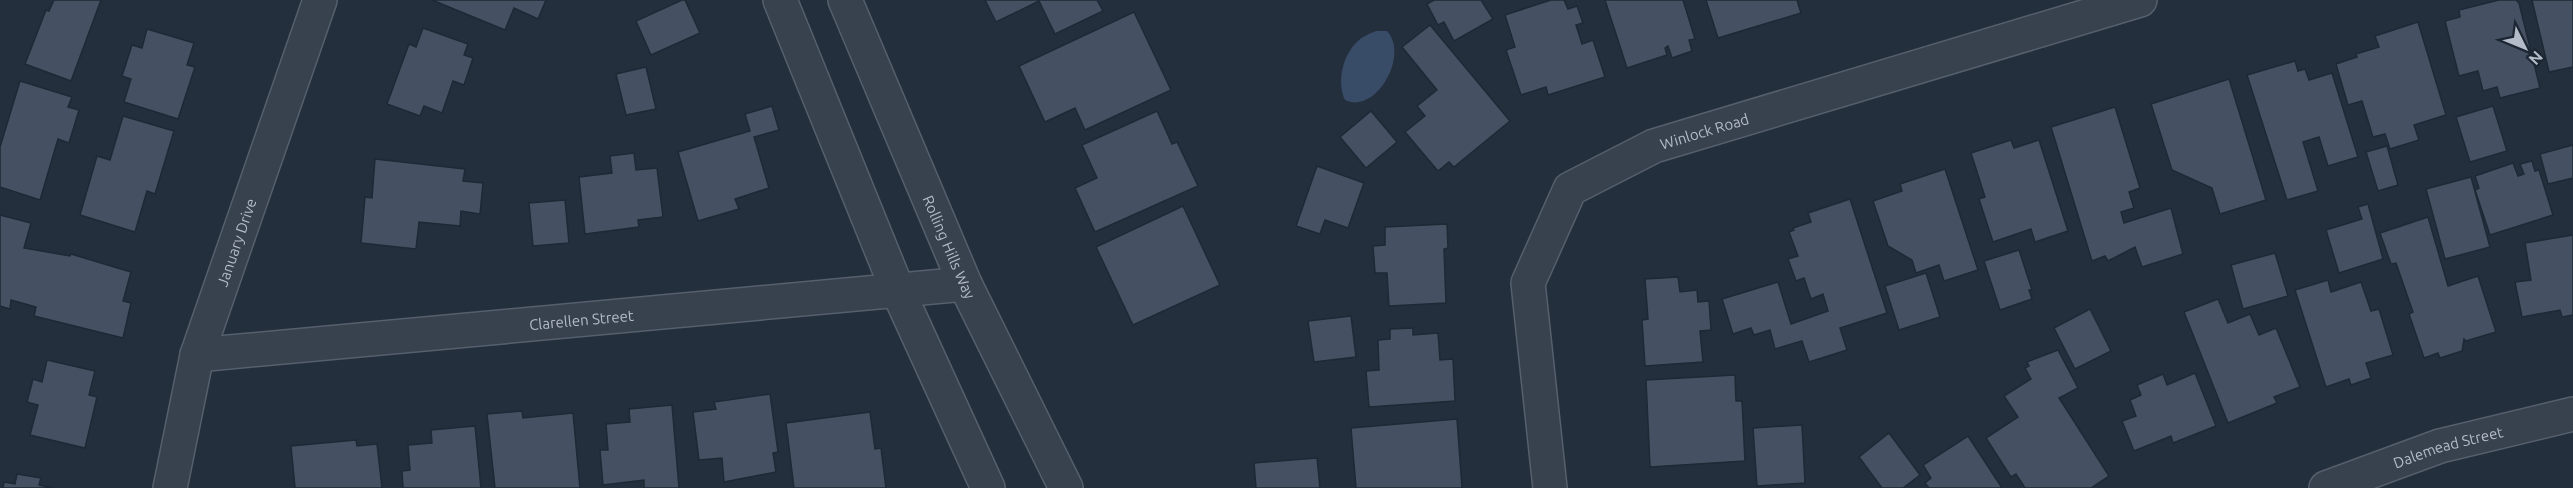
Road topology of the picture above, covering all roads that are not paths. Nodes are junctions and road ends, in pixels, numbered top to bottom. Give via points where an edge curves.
1 (320, 0) edge
2 (780, 0) edge
3 (845, 0) edge
4 (2140, 0) edge
5 (965, 284) junction
6 (898, 291) junction
7 (197, 355) junction
8 (2573, 414) edge
9 (170, 488) edge
10 (988, 488) edge
11 (1066, 488) edge
12 (1550, 488) edge
13 (2326, 488) edge

1 - 7 street, January Drive
2 - 6 street
3 - 5 street, Rolling Hills Way
4 - 12 street, Winlock Road via 1654,146 1570,189 1528,283
5 - 6 street, Clarellen Street
5 - 11 street, Rolling Hills Way
6 - 7 street, Clarellen Street
6 - 10 street
7 - 9 street, January Drive
8 - 13 street, Dalemead Street via 2440,446

